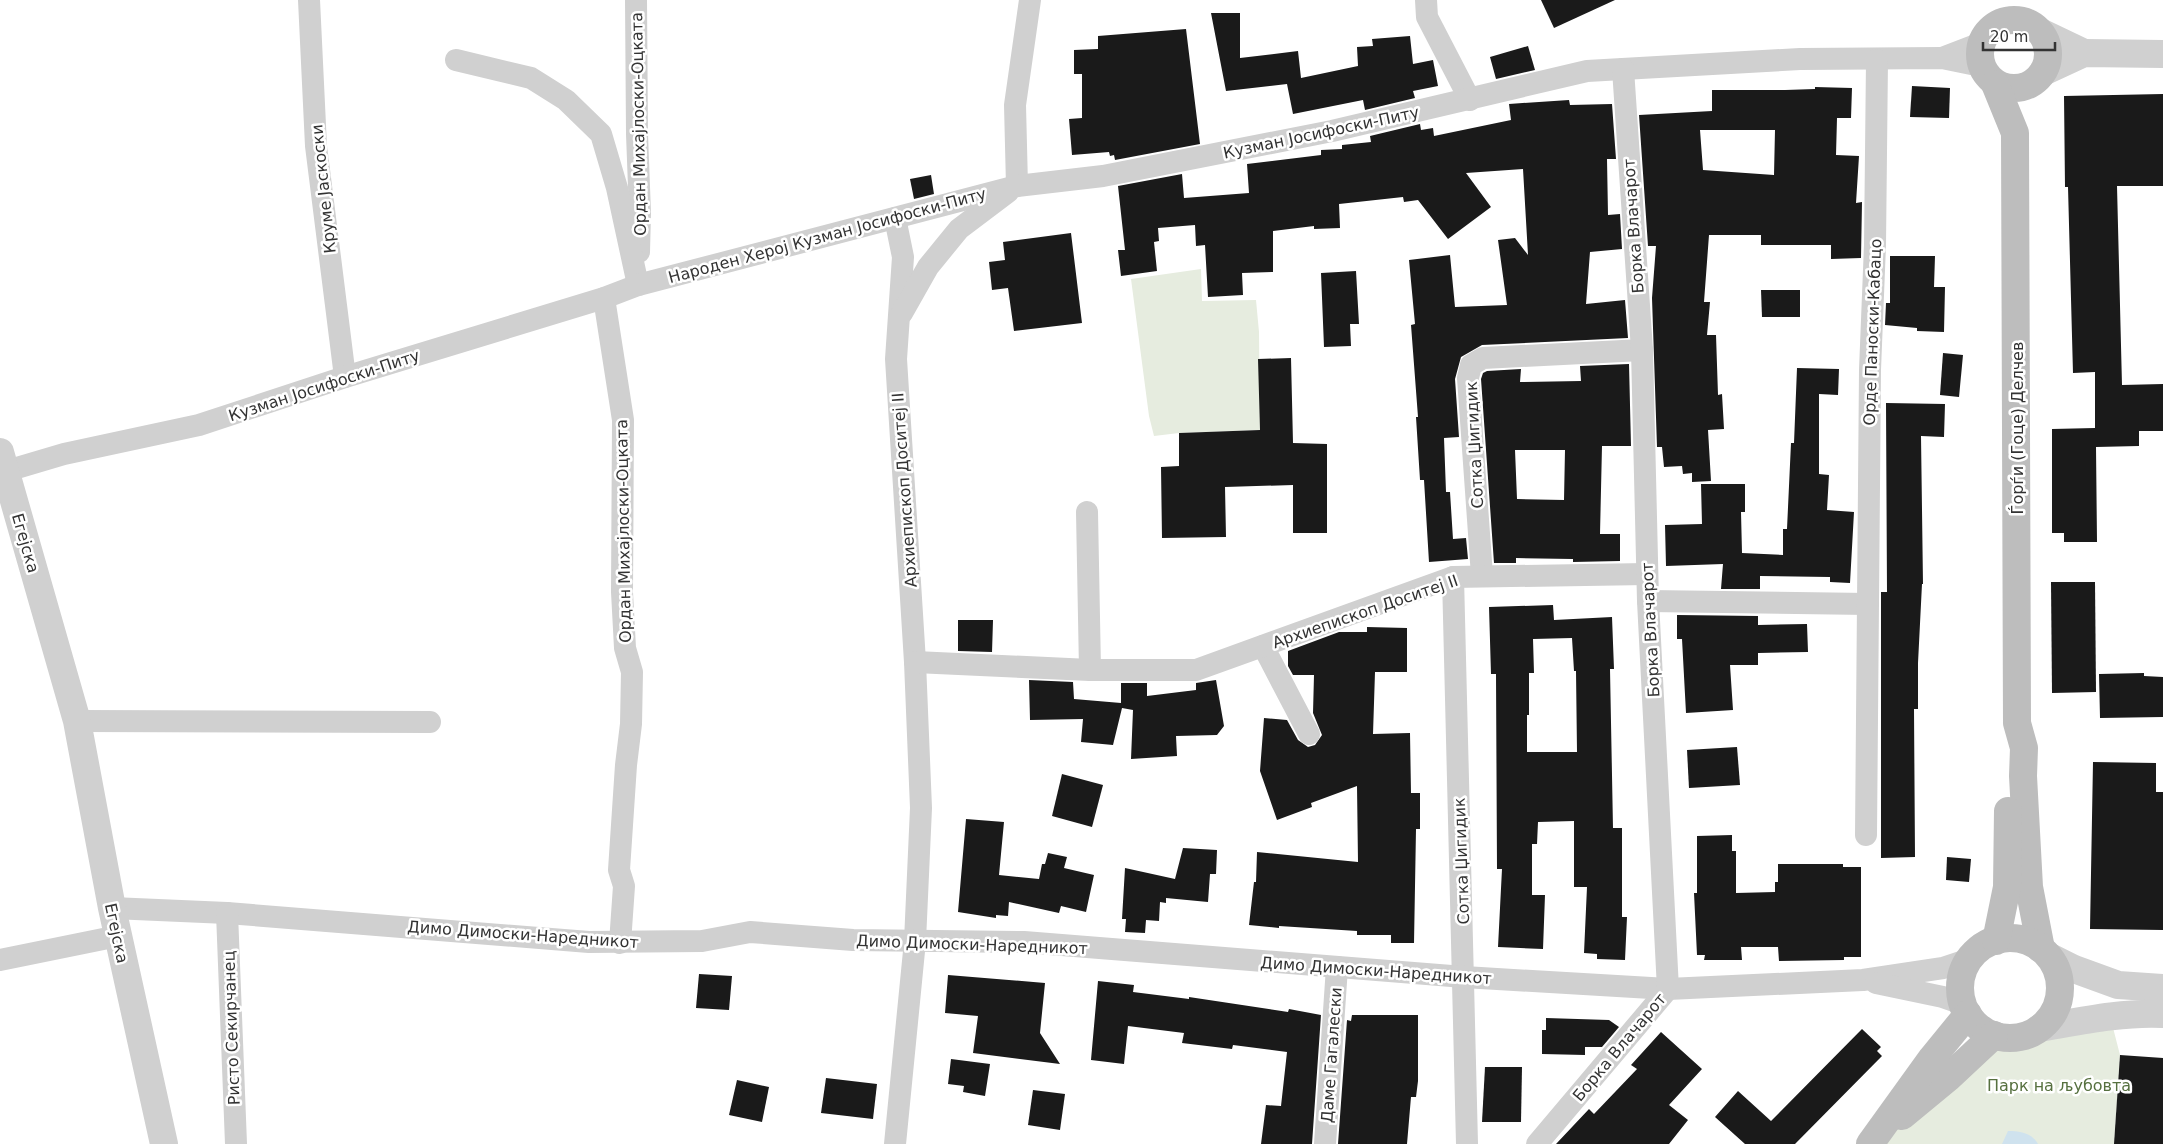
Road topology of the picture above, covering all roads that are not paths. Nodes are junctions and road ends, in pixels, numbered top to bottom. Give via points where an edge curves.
1 (308, 0) edge
2 (636, 0) edge
3 (1030, 0) edge
4 (1426, 0) edge
5 (2018, 14) edge
6 (2084, 53) junction
7 (2163, 54) edge
8 (456, 60) dead end
9 (1877, 60) junction
10 (1986, 64) junction
11 (1623, 69) junction
12 (2039, 76) junction
13 (1470, 100) junction
14 (2015, 133) junction
15 (1017, 186) junction
16 (894, 218) junction
17 (638, 285) junction
18 (604, 298) junction
19 (899, 318) junction
20 (1642, 350) junction
21 (345, 377) junction
22 (2, 465) edge
23 (1087, 512) dead end
24 (1647, 574) junction
25 (1482, 576) junction
26 (1453, 577) junction
27 (1648, 601) junction
28 (1868, 604) junction
29 (1263, 646) junction
30 (915, 662) junction
31 (1090, 670) junction
32 (77, 720) junction
33 (430, 722) dead end
34 (2017, 723) junction
35 (1310, 734) dead end
36 (1866, 835) dead end
37 (112, 908) junction
38 (227, 913) junction
39 (118, 936) junction
40 (1996, 940) junction
41 (915, 941) junction
42 (620, 943) junction
43 (2045, 953) junction
44 (1970, 959) junction
45 (0, 960) edge
46 (1337, 967) junction
47 (1464, 977) junction
48 (1863, 980) junction
49 (2163, 988) edge
50 (1668, 989) junction
51 (1965, 1009) junction
52 (2163, 1014) edge
53 (2040, 1028) junction
54 (1994, 1035) junction
55 (1873, 1141) edge
56 (164, 1144) edge
57 (236, 1144) edge
58 (895, 1144) edge
59 (1325, 1144) edge
60 (1467, 1144) edge
61 (1536, 1144) edge

1 - 21 street, Круме Јаскоски via 316,146
2 - 17 street, Ордан Михајлоски-Оцката via 640,213
3 - 15 street via 1016,105
4 - 13 street via 1427,17
5 - 6 street
5 - 10 main road via 1987,32
5 - 12 main road via 2045,41 2047,62
6 - 7 street
6 - 12 street
8 - 17 street, Ордан Михајлоски-Оцката via 531,78 566,100 601,134 617,188
9 - 10 street via 1942,58
9 - 11 street via 1800,59
9 - 28 street, Орде Паноски-Кабацо
10 - 12 main road via 2005,88 2016,89
10 - 14 main road, Ѓорѓи (Гоце) Делчев
11 - 13 street, Кузман Јосифоски-Питу via 1587,71
11 - 20 street, Борка Влачарот
12 - 14 main road, Ѓорѓи (Гоце) Делчев
13 - 15 street, Кузман Јосифоски-Питу via 1103,176
14 - 34 main road, Ѓорѓи (Гоце) Делчев
15 - 16 street, Народен Херој Кузман Јосифоски-Питу
15 - 19 street, Архиепископ Доситеј II via 959,229 928,267
16 - 17 street, Народен Херој Кузман Јосифоски-Питу
16 - 19 street, Архиепископ Доситеј II via 903,257
17 - 18 street, Кузман Јосифоски-Питу
18 - 21 street, Кузман Јосифоски-Питу
18 - 42 street, Ордан Михајлоски-Оцката via 622,420 622,592 625,648 632,672 619,870 624,886
19 - 30 street, Архиепископ Доситеј II via 896,368
20 - 24 street, Борка Влачарот
20 - 25 street, Сотка Џигидик via 1483,358 1471,365 1468,378
21 - 22 street, Кузман Јосифоски-Питу via 199,425
22 - 32 street, Егејска
23 - 31 street
24 - 25 street, Архиепископ Доситеј II
24 - 27 street, Борка Влачарот
25 - 26 street, Архиепископ Доситеј II
26 - 29 street, Архиепископ Доситеј II
26 - 47 street, Сотка Џигидик
27 - 28 street
27 - 50 street, Борка Влачарот
28 - 36 street, Орде Паноски-Кабацо
29 - 31 street, Архиепископ Доситеј II via 1196,670
29 - 35 street, Архиепископ Доситеј II
30 - 31 street, Архиепископ Доситеј II
30 - 41 street, Архиепископ Доситеј II via 921,808
32 - 33 street
32 - 37 street, Егејска
34 - 40 main road, Ѓорѓи (Гоце) Делчев via 2009,750 2007,887
34 - 43 main road, Ѓорѓи (Гоце) Делчев via 2024,748 2029,887
37 - 38 street, Димо Димоски-Наредникот
37 - 39 street, Егејска
38 - 42 street, Димо Димоски-Наредникот
38 - 57 street, Ристо Секирчанец
39 - 45 street
39 - 56 street, Егејска
40 - 43 main road via 2012,938 2027,941
40 - 44 main road
41 - 42 street, Димо Димоски-Наредникот via 750,932 702,941
41 - 46 street, Димо Димоски-Наредникот via 1024,942
41 - 58 street, Архиепископ Доситеј II
43 - 49 street via 2074,969 2118,985
43 - 53 main road via 2057,971 2060,987 2051,1017
44 - 48 street, Димо Димоски-Наредникот via 1943,968
44 - 51 main road via 1961,980
46 - 47 street, Димо Димоски-Наредникот
46 - 59 street, Даме Гагалески
47 - 50 street, Димо Димоски-Наредникот
47 - 60 street, Сотка Џигидик
48 - 50 street, Димо Димоски-Наредникот
48 - 51 street, Димо Димоски-Наредникот via 1943,997
50 - 61 street, Борка Влачарот
51 - 54 main road via 1984,1030
51 - 55 main road
52 - 53 street via 2102,1017
53 - 54 main road via 2023,1036 2008,1038
54 - 55 main road

